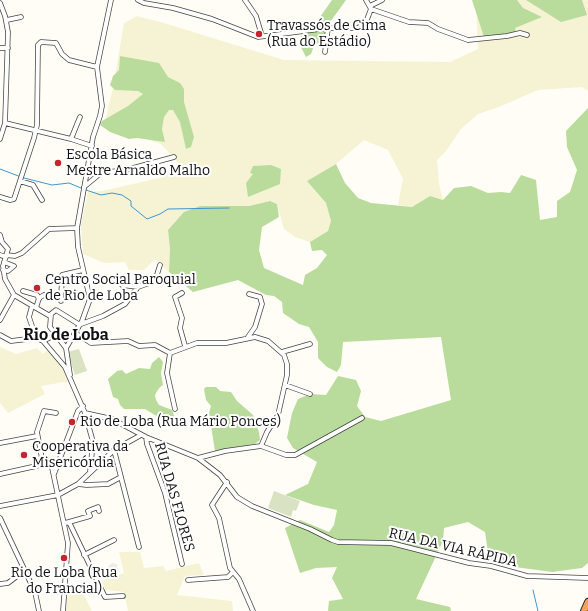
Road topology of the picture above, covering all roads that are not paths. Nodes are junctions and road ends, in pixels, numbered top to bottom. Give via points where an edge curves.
1 (111, 0) edge
2 (138, 0) edge
3 (245, 0) edge
4 (366, 0) edge
5 (382, 0) edge
6 (0, 3) edge
7 (371, 7) junction
8 (21, 17) dead end
9 (6, 20) junction
10 (328, 28) junction
11 (527, 35) dead end
12 (262, 36) junction
13 (0, 48) edge
14 (8, 48) junction
15 (326, 52) dead end
16 (97, 67) junction
17 (80, 117) dead end
18 (5, 123) junction
19 (36, 132) junction
20 (0, 139) edge
21 (71, 139) junction
22 (92, 146) junction
23 (174, 157) dead end
24 (87, 170) junction
25 (95, 177) junction
26 (20, 181) junction
27 (84, 187) junction
28 (0, 197) edge
29 (42, 200) dead end
30 (77, 228) junction
31 (0, 235) edge
32 (0, 255) edge
33 (6, 258) junction
34 (160, 266) dead end
35 (3, 270) junction
36 (83, 270) junction
37 (120, 280) dead end
38 (138, 287) junction
39 (23, 291) dead end
40 (182, 292) dead end
41 (250, 294) dead end
42 (14, 295) junction
43 (44, 295) dead end
44 (39, 299) junction
45 (61, 301) dead end
46 (34, 307) junction
47 (50, 316) junction
48 (0, 320) edge
49 (80, 325) junction
50 (75, 333) junction
51 (56, 334) junction
52 (0, 335) edge
53 (246, 339) junction
54 (42, 340) junction
55 (310, 344) dead end
56 (185, 346) junction
57 (66, 348) junction
58 (282, 352) junction
59 (170, 353) junction
60 (67, 366) junction
61 (285, 385) junction
62 (310, 394) dead end
63 (82, 406) junction
64 (175, 409) dead end
65 (56, 413) dead end
66 (85, 413) junction
67 (362, 418) dead end
68 (141, 435) junction
69 (38, 436) junction
70 (146, 437) junction
71 (0, 443) edge
72 (261, 446) junction
73 (114, 450) junction
74 (198, 458) junction
75 (59, 461) junction
76 (52, 463) junction
77 (43, 464) junction
78 (90, 472) junction
79 (0, 474) edge
80 (54, 474) junction
81 (121, 477) junction
82 (226, 482) junction
83 (78, 484) junction
84 (58, 495) junction
85 (0, 506) edge
86 (99, 511) dead end
87 (0, 518) edge
88 (67, 523) junction
89 (114, 540) dead end
90 (139, 547) dead end
91 (84, 555) junction
92 (182, 564) dead end
93 (25, 570) junction
94 (233, 572) junction
95 (588, 578) edge
96 (188, 580) dead end
97 (0, 584) edge
98 (123, 596) dead end
99 (588, 602) edge
100 (39, 611) edge
101 (63, 611) edge
102 (253, 611) edge
103 (584, 611) edge

1 - 16 street
2 - 12 street via 196,14 255,36
3 - 12 street via 256,16
4 - 7 street
5 - 7 street
6 - 9 street
7 - 10 street via 366,22 358,28
7 - 11 street via 409,22 428,23 468,40 520,33
8 - 9 street
9 - 14 street
10 - 12 street
10 - 15 street
13 - 14 street
14 - 18 street
16 - 19 street via 69,60 56,43 41,42 38,45
16 - 22 street via 102,106
17 - 21 street
18 - 19 street
18 - 20 street
19 - 21 street
19 - 26 street
21 - 22 street
22 - 24 street
23 - 25 street via 122,171 102,172
24 - 25 street
24 - 27 street
25 - 27 street
26 - 28 street via 13,200
26 - 29 street via 33,185
27 - 30 street
30 - 33 street via 49,229 22,253
30 - 36 street
31 - 33 street via 2,243 8,249
32 - 33 street
33 - 35 street
33 - 35 street via 14,266 8,271
34 - 38 street via 155,281
35 - 42 street
36 - 45 street via 62,275
36 - 49 street via 90,299
37 - 38 street via 122,285
38 - 49 street via 125,304
39 - 44 street via 37,295
40 - 56 street via 175,297 182,318 180,328
41 - 53 street via 260,296 262,304 256,327
42 - 46 street
42 - 48 street
43 - 44 street
44 - 46 street
46 - 47 street
46 - 54 street via 30,317 34,332
47 - 49 street via 56,310
47 - 51 street via 50,327
49 - 50 street
50 - 57 street
50 - 59 street via 91,343 128,341 138,346 155,345
51 - 54 street
51 - 57 street
52 - 54 street via 11,341
53 - 56 street via 230,343 197,343
53 - 58 street via 264,339
54 - 60 street
55 - 58 street
56 - 59 street
57 - 60 street
58 - 61 street via 287,364
59 - 64 street via 167,374
60 - 63 street
61 - 62 street
61 - 72 street via 278,415
63 - 66 street
63 - 75 street
65 - 69 street via 44,411
66 - 68 street, RUA DA VIA RÁPIDA via 112,419
66 - 78 street via 93,442
67 - 72 street via 294,455 286,455
68 - 70 street, RUA DA VIA RÁPIDA
68 - 73 street
69 - 71 street
69 - 77 street
70 - 74 street, RUA DA VIA RÁPIDA
70 - 92 street, RUA DAS FLORES via 165,493
72 - 74 street
73 - 78 street
73 - 81 street
74 - 82 street, RUA DA VIA RÁPIDA
75 - 76 street
75 - 80 street
76 - 77 street
76 - 80 street
77 - 79 street
78 - 83 street
80 - 84 street
81 - 83 street via 108,484
81 - 90 street
82 - 94 street via 212,505 218,513 226,555
82 - 95 street, RUA DA VIA RÁPIDA via 238,496 252,506 338,542 391,543 527,576
83 - 84 street
84 - 85 street
84 - 88 street
86 - 88 street via 98,507 88,511 90,516
87 - 93 street
88 - 91 street
88 - 101 street via 68,553
89 - 91 street
91 - 98 street via 105,597
93 - 97 street via 8,583
93 - 100 street via 35,592
94 - 96 street via 228,577
94 - 102 street via 239,579
99 - 103 highway

